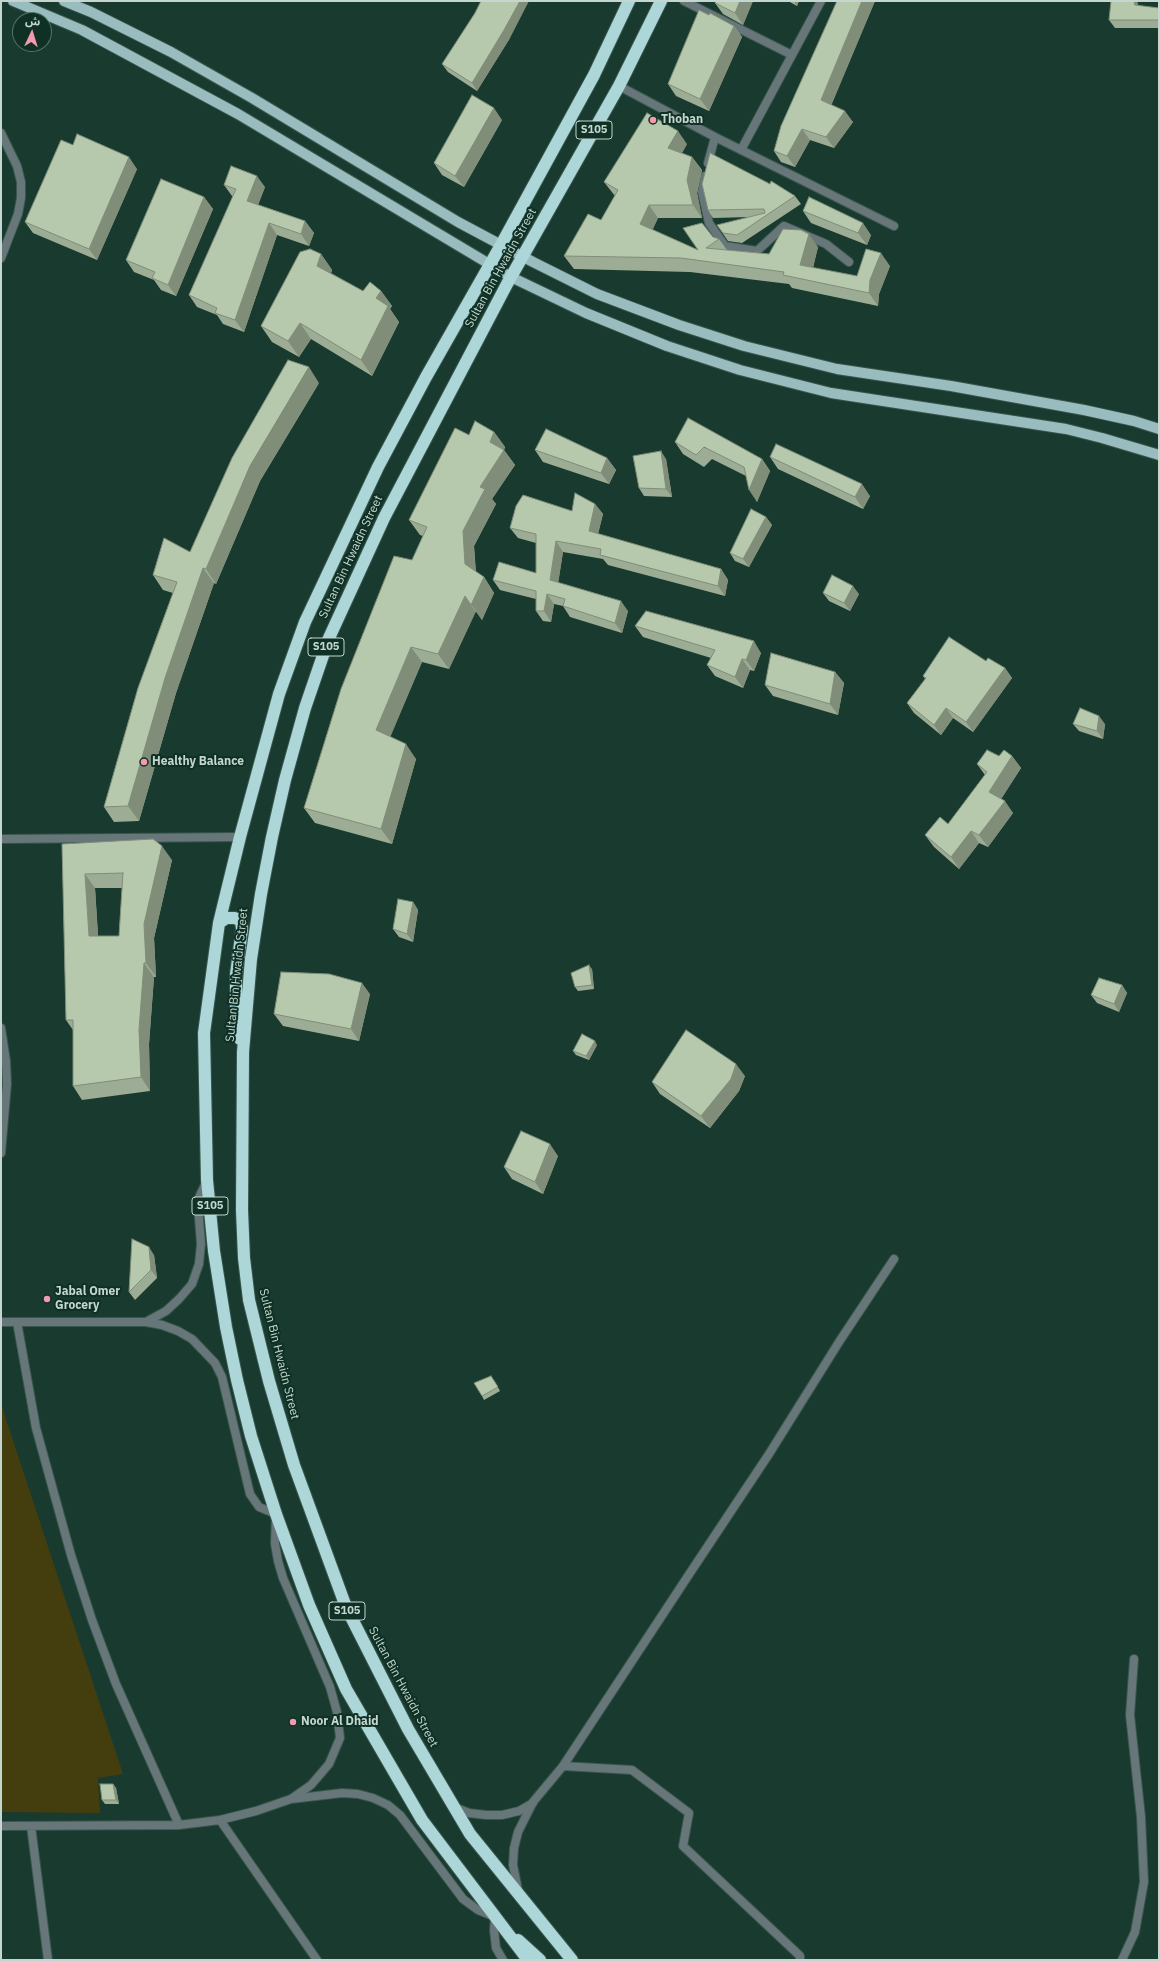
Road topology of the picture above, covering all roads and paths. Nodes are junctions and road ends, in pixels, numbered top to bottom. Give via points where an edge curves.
1 (13, 1) edge
2 (64, 1) edge
3 (629, 1) edge
4 (661, 1) edge
5 (684, 1) edge
6 (821, 1) edge
7 (792, 55) junction
8 (619, 86) junction
9 (1, 133) edge
10 (715, 137) junction
11 (742, 150) junction
12 (894, 226) dead end
13 (501, 245) junction
14 (522, 257) junction
15 (1, 258) edge
16 (849, 262) dead end
17 (490, 265) junction
18 (511, 277) junction
19 (1159, 429) edge
20 (1159, 455) edge
21 (240, 837) junction
22 (3, 841) edge
23 (219, 923) junction
24 (1, 1028) edge
25 (243, 1052) junction
26 (3, 1061) edge
27 (1, 1154) edge
28 (207, 1180) junction
29 (894, 1259) dead end
30 (1, 1322) edge
31 (17, 1322) junction
32 (146, 1322) junction
33 (276, 1514) junction
34 (1134, 1659) dead end
35 (563, 1766) junction
36 (290, 1800) junction
37 (533, 1802) junction
38 (453, 1807) junction
39 (220, 1820) junction
40 (179, 1825) junction
41 (1, 1826) edge
42 (31, 1826) junction
43 (521, 1897) junction
44 (495, 1917) junction
45 (509, 1935) junction
46 (48, 1960) edge
47 (317, 1960) edge
48 (503, 1960) edge
49 (528, 1960) edge
50 (540, 1960) edge
51 (572, 1960) edge
52 (800, 1960) edge
53 (1122, 1960) edge

1 - 17 main road via 82,30 238,114
2 - 13 main road via 171,52
3 - 13 highway, Sultan Bin Hwaidn Street / S105 via 594,75
4 - 8 highway, Sultan Bin Hwaidn Street / S105
5 - 7 street
6 - 7 street
7 - 11 street
8 - 10 street
8 - 14 highway, Sultan Bin Hwaidn Street / S105
9 - 15 street via 17,166 21,198 18,214
10 - 11 street
10 - 16 street via 702,192 709,223 725,246 757,251 784,226 826,244
11 - 12 street
13 - 14 main road
13 - 17 highway, Sultan Bin Hwaidn Street / S105
14 - 18 highway, Sultan Bin Hwaidn Street / S105
14 - 19 main road via 598,294 679,325 744,346 837,369 1084,410
17 - 18 main road
17 - 21 highway, Sultan Bin Hwaidn Street / S105 via 378,467 305,622 279,694
18 - 20 main road via 586,313 667,346 740,370 831,393 1066,429
18 - 25 highway, Sultan Bin Hwaidn Street / S105 via 384,518 327,645 303,715 285,780 260,894
21 - 22 street
21 - 23 highway, Sultan Bin Hwaidn Street / S105
23 - 25 highway via 226,918 241,921 236,1006
23 - 28 highway, Sultan Bin Hwaidn Street / S105 via 204,1033
24 - 26 street
25 - 38 highway, Sultan Bin Hwaidn Street / S105 via 244,1258 249,1300 269,1381 294,1465 346,1607 408,1729
26 - 27 street via 6,1098
28 - 32 street via 198,1206 201,1244 199,1264 192,1284 166,1311
28 - 33 highway, Sultan Bin Hwaidn Street / S105 via 214,1251 226,1327 251,1436
29 - 35 street via 770,1454
30 - 31 street
31 - 32 street
31 - 40 street via 36,1428 73,1562 116,1684
32 - 33 street via 178,1331 196,1343 215,1363 222,1377 250,1494 259,1507
33 - 36 street via 274,1537 278,1561 330,1687 337,1712 340,1738 330,1764 311,1785
33 - 44 highway, Sultan Bin Hwaidn Street / S105 via 309,1605 346,1689 422,1820
34 - 53 street via 1130,1715 1141,1817 1144,1882 1136,1932
35 - 37 street
35 - 52 street via 632,1770 689,1813 683,1846 800,1956
36 - 39 street
36 - 44 street via 342,1793 358,1794 388,1805 400,1815 463,1899 478,1910
37 - 38 street via 519,1811 502,1815 480,1814
37 - 43 street via 518,1832 514,1848 515,1881
38 - 43 highway, Sultan Bin Hwaidn Street / S105 via 484,1852
39 - 40 street
39 - 47 street
40 - 42 street
41 - 42 street
42 - 46 street
43 - 51 highway, Sultan Bin Hwaidn Street / S105
44 - 45 highway, Sultan Bin Hwaidn Street / S105
44 - 48 street via 496,1948
45 - 49 highway, Sultan Bin Hwaidn Street / S105
45 - 50 highway via 524,1944

